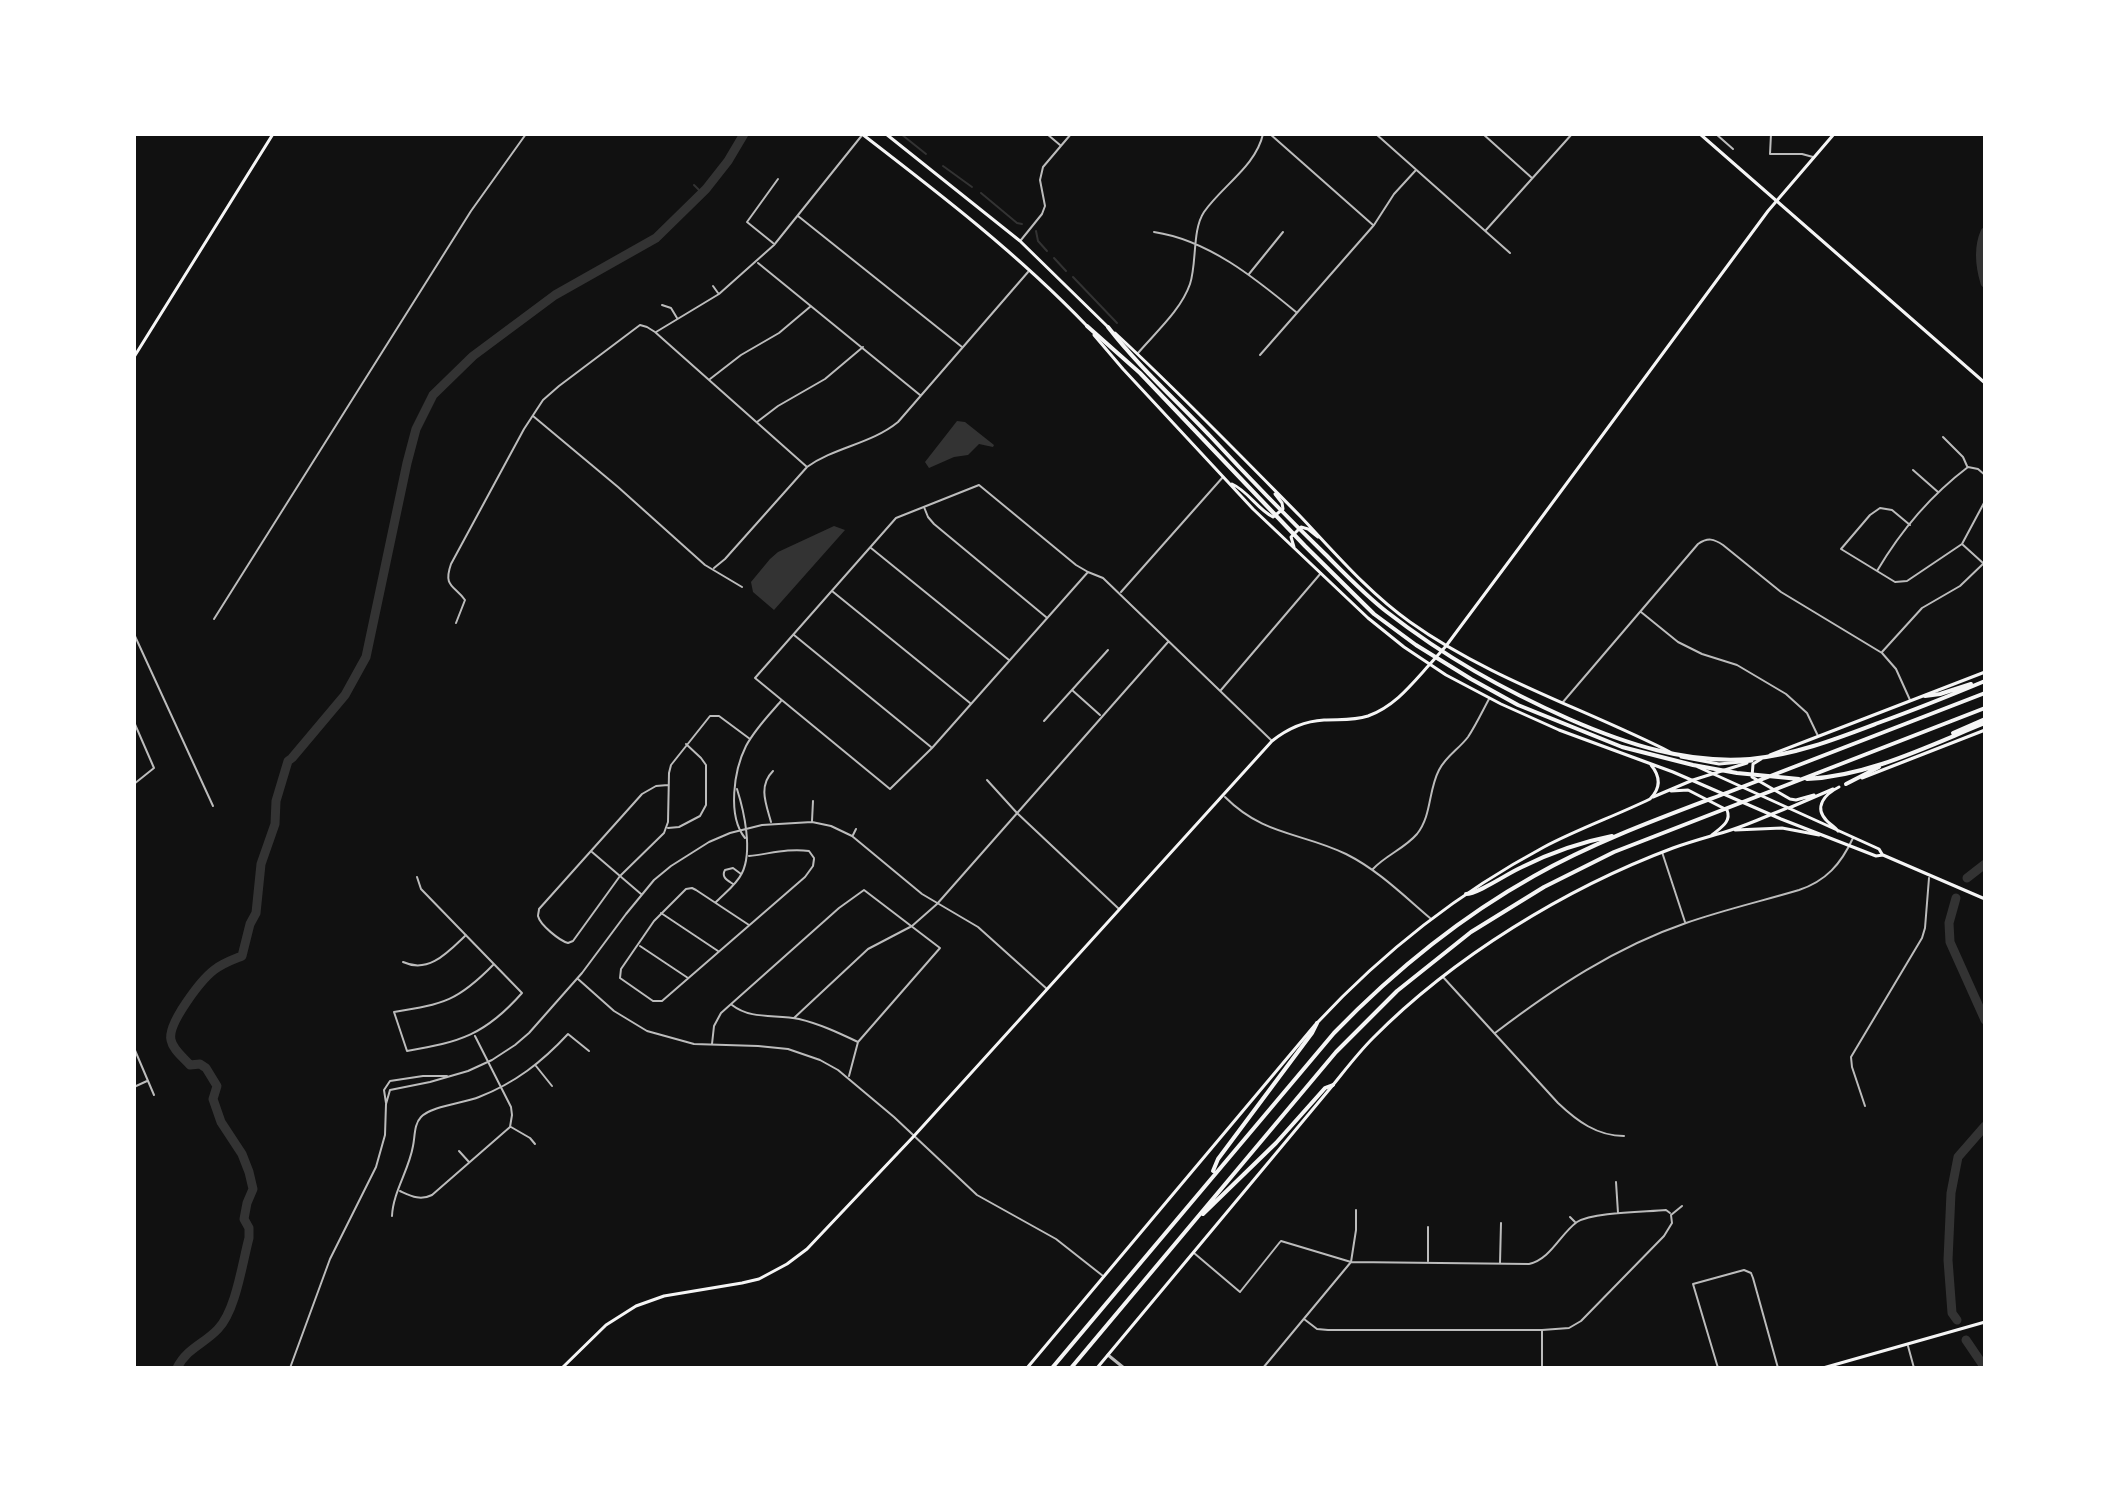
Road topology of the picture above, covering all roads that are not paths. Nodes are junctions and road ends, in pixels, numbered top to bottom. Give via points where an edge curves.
1 (273, 134) edge
2 (526, 134) edge
3 (862, 134) edge
4 (886, 134) edge
5 (1047, 134) edge
6 (1071, 134) edge
7 (1263, 134) edge
8 (1270, 134) edge
9 (1376, 134) edge
10 (1483, 134) edge
11 (1572, 134) edge
12 (1700, 134) edge
13 (1714, 134) edge
14 (1771, 134) edge
15 (1831, 135) edge
16 (1707, 140) junction
17 (1061, 145) junction
18 (1733, 149) dead end
19 (1814, 157) junction
20 (1416, 170) junction
21 (1533, 178) junction
22 (778, 179) dead end
23 (1776, 202) junction
24 (798, 216) junction
25 (1374, 225) junction
26 (1485, 231) junction
27 (1154, 232) dead end
28 (1283, 232) dead end
29 (1020, 241) junction
30 (774, 245) junction
31 (1196, 245) junction
32 (1510, 253) dead end
33 (756, 262) junction
34 (1030, 270) junction
35 (1248, 275) junction
36 (713, 286) dead end
37 (719, 294) junction
38 (662, 305) dead end
39 (811, 306) junction
40 (1297, 313) junction
41 (678, 319) junction
42 (1087, 326) junction
43 (1108, 327) junction
44 (655, 332) junction
45 (863, 347) junction
46 (963, 348) junction
47 (1137, 354) junction
48 (1260, 355) dead end
49 (134, 357) edge
50 (709, 380) junction
51 (1985, 383) edge
52 (921, 395) junction
53 (532, 416) junction
54 (756, 423) junction
55 (1943, 437) dead end
56 (807, 467) junction
57 (1968, 467) junction
58 (1913, 470) dead end
59 (1985, 475) edge
60 (1223, 476) junction
61 (1228, 482) junction
62 (1266, 482) junction
63 (1939, 492) junction
64 (1264, 498) junction
65 (1985, 501) edge
66 (924, 506) junction
67 (1910, 525) junction
68 (1962, 544) junction
69 (870, 547) junction
70 (1330, 547) junction
71 (1302, 556) junction
72 (1984, 563) edge
73 (714, 568) junction
74 (1877, 571) junction
75 (1088, 572) junction
76 (1321, 573) junction
77 (742, 587) dead end
78 (831, 590) junction
79 (1120, 593) junction
80 (1641, 612) junction
81 (1048, 618) junction
82 (214, 619) dead end
83 (456, 623) dead end
84 (134, 634) edge
85 (793, 634) junction
86 (1169, 641) junction
87 (1446, 646) junction
88 (140, 647) junction
89 (134, 650) edge
90 (1108, 650) dead end
91 (1882, 653) junction
92 (1010, 661) junction
93 (1430, 664) junction
94 (1985, 672) edge
95 (1985, 681) edge
96 (1072, 690) junction
97 (1221, 691) junction
98 (1985, 693) edge
99 (1925, 696) junction
100 (1489, 699) junction
101 (781, 701) junction
102 (1911, 701) junction
103 (1563, 702) junction
104 (971, 704) junction
105 (1985, 708) edge
106 (1101, 716) junction
107 (1044, 721) dead end
108 (1985, 721) edge
109 (134, 722) edge
110 (1985, 730) edge
111 (1818, 737) junction
112 (750, 739) junction
113 (1272, 741) junction
114 (686, 744) junction
115 (932, 748) junction
116 (1765, 756) junction
117 (1681, 757) junction
118 (1752, 761) junction
119 (1648, 763) junction
120 (773, 771) dead end
121 (1711, 774) junction
122 (987, 780) dead end
123 (1693, 780) junction
124 (134, 784) edge
125 (1846, 784) junction
126 (668, 785) junction
127 (736, 787) junction
128 (1839, 787) junction
129 (1667, 791) junction
130 (1822, 794) junction
131 (1223, 795) junction
132 (1650, 799) junction
133 (813, 801) dead end
134 (213, 806) dead end
135 (1789, 808) junction
136 (1017, 813) junction
137 (1771, 814) junction
138 (812, 822) junction
139 (772, 823) junction
140 (667, 828) junction
141 (747, 829) junction
142 (856, 829) dead end
143 (1732, 830) junction
144 (739, 831) junction
145 (1838, 831) junction
146 (1622, 834) junction
147 (1712, 835) junction
148 (852, 836) junction
149 (1830, 837) junction
150 (745, 838) junction
151 (1853, 838) junction
152 (1849, 845) junction
153 (591, 851) junction
154 (1662, 852) junction
155 (1883, 855) junction
156 (747, 856) junction
157 (814, 859) junction
158 (821, 860) dead end
159 (1372, 870) junction
160 (742, 875) junction
161 (1929, 875) junction
162 (620, 876) junction
163 (417, 877) dead end
164 (734, 885) junction
165 (641, 894) junction
166 (1466, 894) junction
167 (1985, 899) edge
168 (715, 902) junction
169 (937, 904) junction
170 (1120, 910) junction
171 (661, 913) junction
172 (1431, 919) junction
173 (1685, 923) junction
174 (749, 925) junction
175 (912, 926) junction
176 (466, 935) junction
177 (638, 945) junction
178 (719, 952) junction
179 (403, 962) dead end
180 (494, 964) junction
181 (1443, 977) junction
182 (577, 978) junction
183 (689, 978) junction
184 (1047, 989) junction
185 (731, 1004) junction
186 (794, 1018) junction
187 (1317, 1023) junction
188 (1495, 1033) junction
189 (474, 1035) junction
190 (858, 1042) junction
191 (712, 1044) junction
192 (134, 1048) edge
193 (589, 1051) dead end
194 (487, 1062) junction
195 (536, 1066) junction
196 (449, 1076) junction
197 (849, 1077) junction
198 (148, 1080) junction
199 (1333, 1085) junction
200 (552, 1086) dead end
201 (134, 1087) edge
202 (501, 1087) junction
203 (154, 1095) dead end
204 (386, 1104) junction
205 (1865, 1106) dead end
206 (510, 1127) junction
207 (914, 1136) junction
208 (1624, 1136) dead end
209 (535, 1144) dead end
210 (459, 1151) dead end
211 (470, 1162) junction
212 (1211, 1177) junction
213 (1616, 1182) dead end
214 (399, 1190) junction
215 (1682, 1206) dead end
216 (1356, 1210) dead end
217 (1618, 1214) junction
218 (1671, 1215) junction
219 (392, 1216) dead end
220 (1570, 1217) dead end
221 (1192, 1223) junction
222 (1501, 1223) dead end
223 (1576, 1223) junction
224 (1428, 1227) dead end
225 (1278, 1236) dead end
226 (1281, 1241) junction
227 (1194, 1253) junction
228 (1351, 1262) junction
229 (1428, 1262) junction
230 (1500, 1264) junction
231 (1103, 1276) junction
232 (1304, 1319) junction
233 (1985, 1322) edge
234 (1542, 1330) junction
235 (1907, 1344) junction
236 (1108, 1355) junction
237 (290, 1368) edge
238 (562, 1368) edge
239 (1027, 1368) edge
240 (1052, 1368) edge
241 (1071, 1368) edge
242 (1097, 1368) edge
243 (1124, 1368) edge
244 (1263, 1368) edge
245 (1542, 1368) edge
246 (1718, 1368) edge
247 (1778, 1368) edge
248 (1823, 1368) edge
249 (1914, 1368) edge

1 - 49 main road
2 - 82 street via 471,211
3 - 24 street
3 - 34 main road
4 - 29 main road
5 - 17 street
6 - 17 street
7 - 31 street via 1256,152 1202,214
8 - 25 street
9 - 20 street
10 - 21 street
11 - 21 street
12 - 16 main road
13 - 16 street
13 - 18 street
14 - 19 street via 1770,154
15 - 19 main road
16 - 23 main road
17 - 29 street via 1041,173 1042,214
19 - 23 main road
20 - 25 street
20 - 26 street
21 - 26 street
22 - 30 street via 747,222
23 - 51 main road
23 - 87 main road
24 - 30 street
24 - 46 street
25 - 40 street
26 - 32 street
27 - 31 street
28 - 35 street
29 - 43 main road
30 - 33 street
31 - 35 street
31 - 47 street via 1185,297
33 - 37 street
33 - 39 street
34 - 42 main road
34 - 46 street
35 - 40 street
36 - 37 street
37 - 41 street
38 - 41 street
39 - 45 street
39 - 50 street
40 - 48 street
41 - 44 street
42 - 60 main road
42 - 64 highway
43 - 47 main road
43 - 64 highway
44 - 50 street
44 - 53 street via 643,325 635,329 559,386
45 - 52 street
45 - 54 street via 825,379
46 - 52 street
47 - 62 main road
50 - 54 street
52 - 56 street via 884,432
53 - 73 street
53 - 83 street via 451,564 450,585 465,600
54 - 56 street
55 - 57 street
56 - 73 street
57 - 59 street
57 - 63 street
58 - 63 street
60 - 61 main road
60 - 79 street
61 - 62 main road via 1273,517 1283,506
61 - 71 main road
62 - 70 main road
63 - 67 street
64 - 95 highway via 1385,610 1439,650 1519,697 1658,751 1718,760 1788,754
64 - 108 highway via 1374,614 1416,645 1518,705 1632,751 1737,773 1810,779 1890,761
65 - 68 street
66 - 69 street via 896,518
66 - 75 street via 979,485
66 - 81 street via 934,524
67 - 74 street
67 - 74 street via 1892,510 1880,508 1841,549
68 - 72 street
68 - 74 street via 1907,581 1895,582
69 - 78 street
69 - 92 street
70 - 71 main road via 1301,527 1291,541
70 - 87 main road via 1407,620
71 - 76 main road
72 - 91 street via 1960,586 1922,608
73 - 77 street
75 - 79 street
75 - 81 street
76 - 93 main road via 1368,618
76 - 97 street
78 - 85 street
78 - 104 street
79 - 86 street
80 - 91 street via 1698,544 1716,540 1781,592
80 - 103 street
80 - 111 street via 1678,642 1737,665 1786,694 1807,713
81 - 92 street
84 - 88 street
85 - 101 street via 755,678
85 - 115 street
86 - 97 street
86 - 106 street
87 - 93 main road
87 - 103 main road
88 - 89 street
88 - 134 street
90 - 96 street
91 - 102 street
92 - 104 street
93 - 100 main road
93 - 113 main road via 1381,710 1361,718 1311,722
94 - 99 main road
95 - 99 highway
96 - 106 street
96 - 107 street
97 - 113 street
98 - 146 highway
99 - 102 main road
100 - 119 main road
100 - 159 street via 1466,740 1440,768 1422,827
101 - 112 street
101 - 115 street via 890,789
102 - 111 main road
103 - 117 main road
104 - 115 street
105 - 221 highway via 1621,849 1478,927 1423,969 1336,1052
106 - 136 street
108 - 125 highway
109 - 124 street via 154,768
110 - 125 main road
111 - 116 main road
112 - 114 street via 715,715
112 - 127 street
113 - 131 main road
114 - 126 street via 671,765
114 - 140 street via 705,762 706,805 700,816
116 - 118 main road
116 - 130 main road via 1753,764 1752,777 1790,799
117 - 118 main road via 1719,764
117 - 121 main road
118 - 121 main road
119 - 123 main road
119 - 132 main road via 1659,781
120 - 139 street via 764,789
121 - 123 main road
121 - 135 main road
122 - 136 street
123 - 129 main road
123 - 137 main road
125 - 128 main road
126 - 140 street
126 - 153 street via 646,791
127 - 141 street
127 - 144 street via 733,802
128 - 130 main road
128 - 145 main road via 1826,794 1821,805 1824,817
129 - 132 main road
129 - 147 main road via 1688,790 1726,808 1728,821
130 - 135 main road
131 - 159 street via 1257,822 1330,847
131 - 170 main road
132 - 166 main road via 1545,847
133 - 138 street
135 - 137 main road
135 - 145 main road
136 - 169 street
136 - 170 street
137 - 143 main road
137 - 149 main road
138 - 139 street
138 - 148 street
139 - 141 street
140 - 162 street
141 - 144 street
141 - 150 street
142 - 148 street
143 - 147 main road
143 - 149 main road via 1782,828
144 - 150 street
144 - 165 street via 690,853
145 - 151 main road
146 - 166 highway via 1543,858
146 - 212 highway via 1506,892 1409,962 1334,1033
147 - 154 main road
148 - 169 street
149 - 152 main road
150 - 156 street
151 - 152 street
151 - 155 main road
152 - 155 main road
152 - 173 street via 1830,873 1807,887
153 - 162 street
153 - 162 street via 538,914 559,940 568,943 575,937
154 - 173 street
154 - 181 main road via 1569,895
155 - 161 main road
156 - 157 street via 803,850
156 - 160 street
157 - 158 street
157 - 174 street via 805,877
159 - 172 street
160 - 164 street
160 - 164 street via 733,868 725,870 725,879
161 - 167 main road
161 - 205 street via 1922,938 1851,1057
162 - 165 street
163 - 176 street via 421,889
164 - 168 street
165 - 182 street
166 - 172 main road
168 - 171 street via 689,888
168 - 174 street
169 - 175 street
169 - 184 street via 978,927
170 - 184 main road
171 - 177 street
171 - 178 street
172 - 187 main road via 1363,975
173 - 188 street via 1585,970
174 - 178 street
175 - 185 street via 864,890
175 - 186 street via 868,949
175 - 190 street via 940,948
176 - 179 street via 433,962
176 - 180 street
177 - 183 street
177 - 183 street via 620,978 653,1001 659,1003
178 - 183 street
180 - 189 street via 522,993
180 - 189 street via 469,989 445,1002 394,1012 407,1051
181 - 188 street
181 - 199 main road via 1373,1038
182 - 191 street via 647,1031
182 - 194 street via 529,1033
184 - 207 main road
185 - 186 street via 748,1014
185 - 191 street via 714,1026
186 - 190 street
187 - 212 highway via 1218,1159
187 - 231 main road
188 - 208 street via 1574,1117 1597,1131
189 - 194 street
190 - 197 street
191 - 197 street via 788,1049
192 - 198 street
193 - 195 street via 568,1034
194 - 196 street
194 - 202 street
195 - 200 street
195 - 202 street
196 - 204 street via 392,1089
196 - 204 street via 392,1080 384,1090
197 - 207 street
198 - 201 street
198 - 203 street
199 - 221 highway
199 - 227 main road
202 - 206 street via 511,1107
202 - 214 street via 419,1118
204 - 237 street via 376,1167 330,1259
206 - 209 street
206 - 211 street
207 - 231 street via 977,1195 1056,1239
207 - 238 main road via 835,1222 787,1264 750,1281 636,1306 606,1325
210 - 211 street
211 - 214 street via 427,1198
212 - 240 highway
213 - 217 street
214 - 219 street
215 - 218 street
216 - 228 street
217 - 218 street via 1666,1210
217 - 223 street
218 - 234 street via 1664,1236 1581,1321 1569,1328
220 - 223 street
221 - 241 highway
222 - 230 street
223 - 230 street via 1539,1261
224 - 229 street
225 - 226 street
226 - 227 street via 1240,1292
226 - 228 street
227 - 236 main road
228 - 229 street
228 - 232 street
229 - 230 street
231 - 239 main road
232 - 234 street via 1322,1330
232 - 244 street
233 - 235 main road
234 - 245 street
235 - 248 main road
235 - 249 street
236 - 242 main road
236 - 243 street
246 - 247 street via 1693,1284 1744,1270 1753,1278

